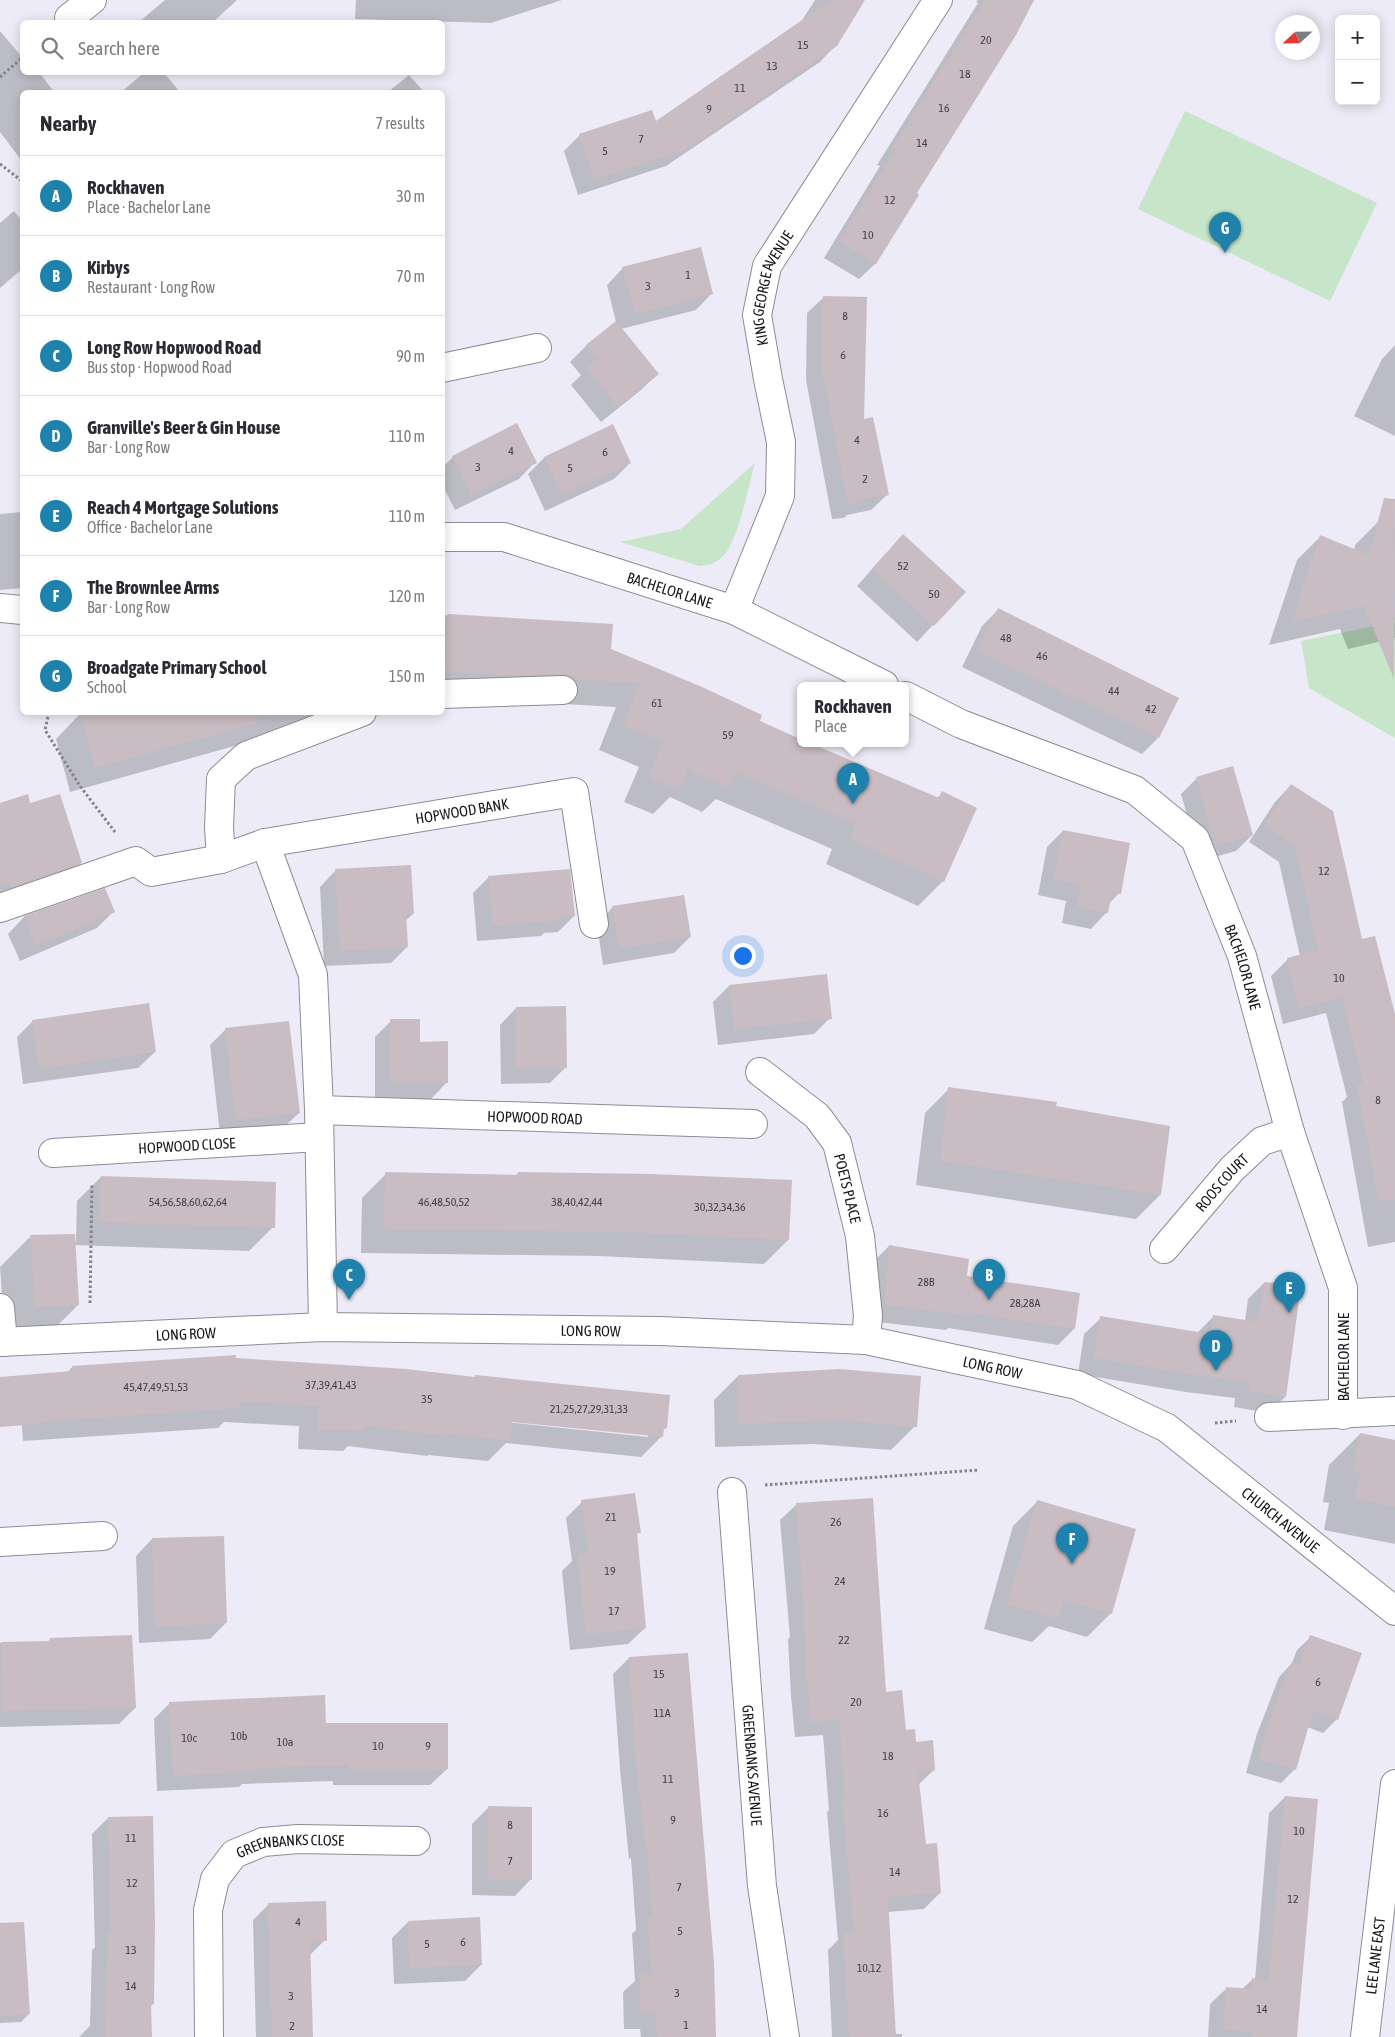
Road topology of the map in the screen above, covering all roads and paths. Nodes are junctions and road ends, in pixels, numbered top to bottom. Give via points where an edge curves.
1 (92, 0) edge
2 (938, 0) edge
3 (69, 18) dead end
4 (20, 60) edge
5 (0, 77) edge
6 (0, 164) edge
7 (20, 179) edge
8 (536, 348) dead end
9 (445, 367) edge
10 (445, 537) edge
11 (0, 608) edge
12 (20, 610) edge
13 (734, 610) junction
14 (878, 682) edge
15 (563, 690) dead end
16 (445, 694) edge
17 (909, 698) edge
18 (48, 715) edge
19 (354, 715) edge
20 (265, 843) junction
21 (221, 859) junction
22 (136, 861) junction
23 (0, 908) edge
24 (594, 924) dead end
25 (760, 1072) dead end
26 (318, 1110) junction
27 (753, 1124) dead end
28 (1290, 1132) junction
29 (319, 1137) junction
30 (93, 1151) junction
31 (53, 1153) dead end
32 (1164, 1249) dead end
33 (0, 1308) edge
34 (323, 1327) junction
35 (89, 1339) junction
36 (866, 1340) junction
37 (1, 1342) edge
38 (1395, 1411) edge
39 (1343, 1414) junction
40 (1269, 1417) dead end
41 (1166, 1428) joint
42 (979, 1470) dead end
43 (767, 1485) dead end
44 (732, 1492) dead end
45 (102, 1536) dead end
46 (0, 1542) edge
47 (1395, 1611) edge
48 (1395, 1784) edge
49 (416, 1841) dead end
50 (209, 2037) edge
51 (785, 2037) edge
52 (1365, 2037) edge

1 - 3 street
2 - 13 street, KING GEORGE AVENUE via 767,266 757,315 782,442 780,496
4 - 5 path
6 - 7 path
8 - 9 street
10 - 13 street, BACHELOR LANE via 504,537
11 - 12 street
13 - 14 street, BACHELOR LANE
15 - 16 street
17 - 28 street, BACHELOR LANE via 961,724 1135,790 1195,839 1242,956
18 - 22 path via 45,730 80,786
19 - 21 street via 246,756 221,778
20 - 21 street, HOPWOOD BANK
20 - 24 street, HOPWOOD BANK via 574,792
20 - 26 street via 313,975
21 - 22 street, HOPWOOD BANK via 151,872
22 - 23 street
25 - 36 street, POETS PLACE via 817,1116 837,1143 860,1236 868,1316
26 - 27 street, HOPWOOD ROAD
26 - 29 street
28 - 32 street, ROOS COURT via 1262,1141
28 - 39 street, BACHELOR LANE via 1344,1288
29 - 30 street, HOPWOOD CLOSE
29 - 34 street
30 - 31 street, HOPWOOD CLOSE
30 - 35 path
33 - 37 street
34 - 35 street, LONG ROW
34 - 36 street, LONG ROW via 660,1331
35 - 37 street, LONG ROW
36 - 41 street, LONG ROW via 1077,1385
38 - 39 street
39 - 40 street
41 - 47 street, CHURCH AVENUE
42 - 43 path
44 - 51 street, GREENBANKS AVENUE via 762,1886
45 - 46 street
48 - 52 street, LEE LANE EAST
49 - 50 street, GREENBANKS CLOSE via 298,1839 262,1842 234,1854 215,1879 208,1910

